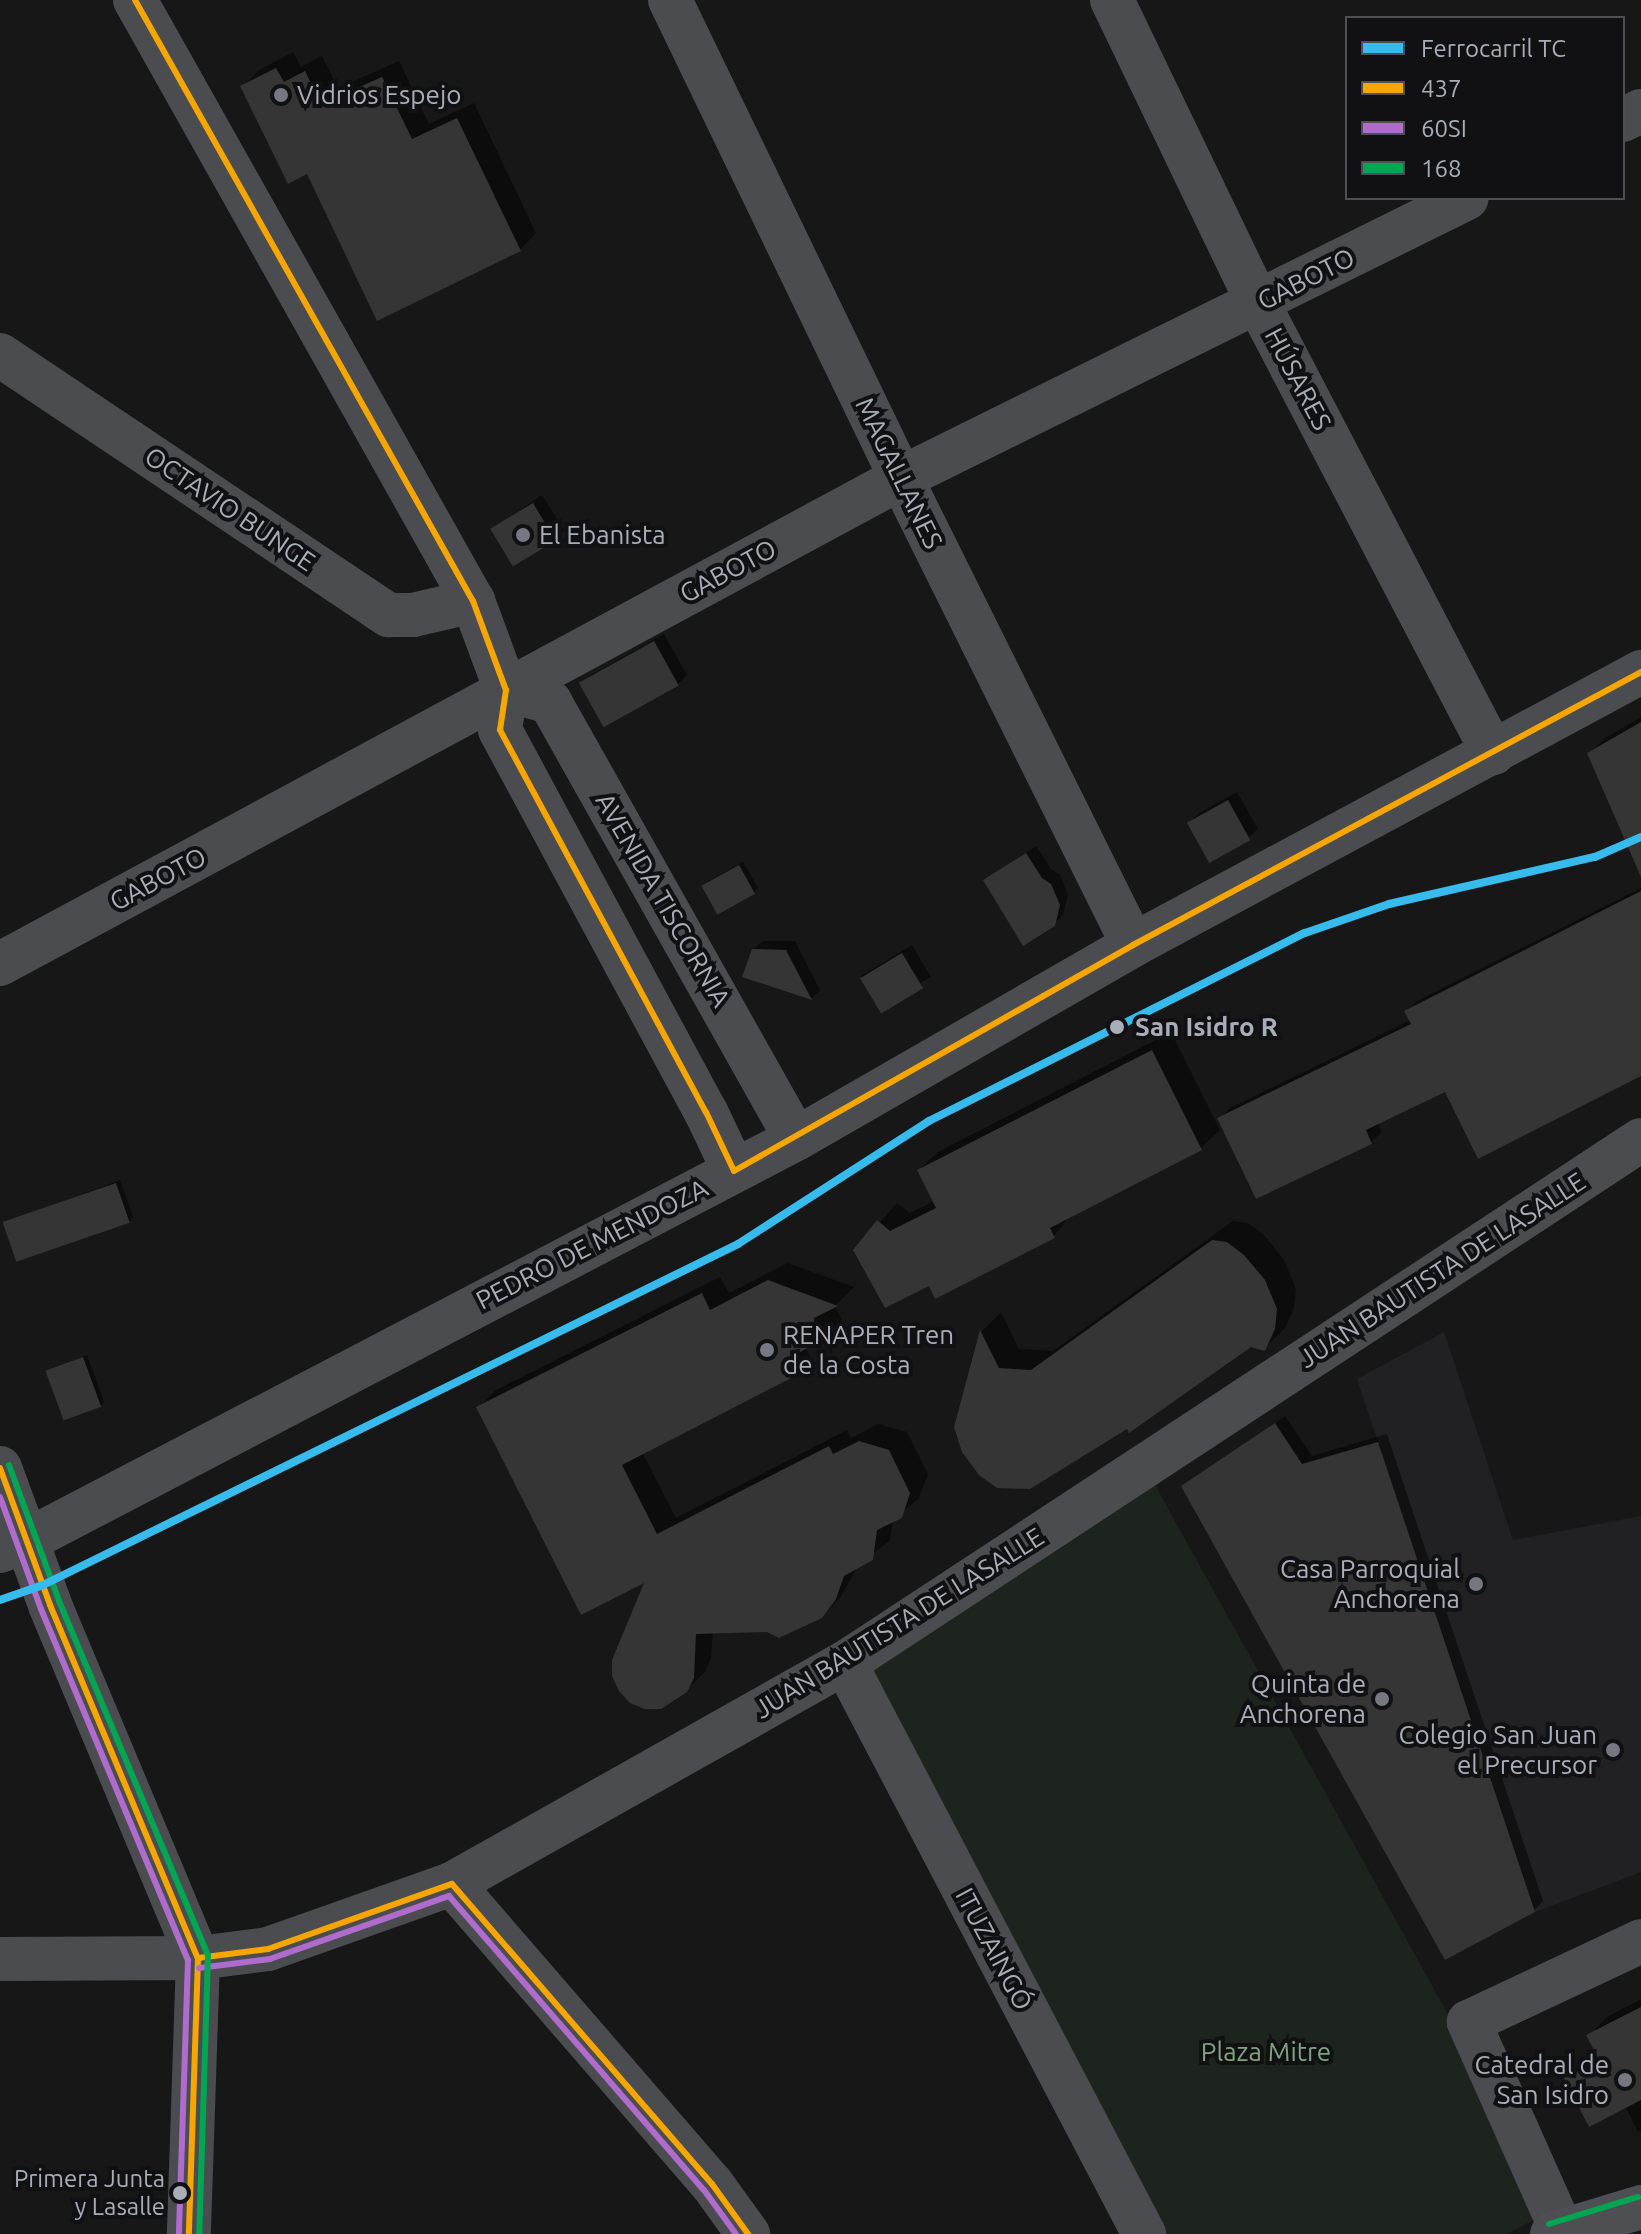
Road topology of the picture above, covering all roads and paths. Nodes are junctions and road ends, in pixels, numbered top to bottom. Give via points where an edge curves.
1 (135, 0) edge
2 (670, 0) edge
3 (1112, 0) edge
4 (1463, 200) edge
5 (1258, 303) junction
6 (0, 355) edge
7 (901, 478) junction
8 (473, 601) junction
9 (1641, 672) edge
10 (506, 690) junction
11 (1493, 753) junction
12 (1133, 945) junction
13 (0, 964) edge
14 (796, 1139) junction
15 (1641, 1140) edge
16 (734, 1171) junction
17 (0, 1468) edge
18 (13, 1546) edge
19 (845, 1663) junction
20 (452, 1884) junction
21 (1641, 1941) edge
22 (198, 1958) junction
23 (0, 1959) edge
24 (1641, 2207) edge
25 (1557, 2232) edge
26 (189, 2234) edge
27 (748, 2234) edge
28 (1144, 2234) edge

1 - 8 street
2 - 7 street, MAGALLANES
3 - 5 street, HÚSARES
4 - 5 street, GABOTO
5 - 7 street, GABOTO
5 - 11 street, HÚSARES
6 - 8 street, OCTAVIO BUNGE via 389,615
7 - 10 street, GABOTO
7 - 12 street, MAGALLANES
8 - 10 street
9 - 11 street, PEDRO DE MENDOZA
10 - 13 street, GABOTO
10 - 14 street, AVENIDA TISCORNIA via 550,702
10 - 16 street via 500,730
11 - 12 street, PEDRO DE MENDOZA
12 - 14 street, PEDRO DE MENDOZA
14 - 16 street, PEDRO DE MENDOZA
15 - 19 street, JUAN BAUTISTA DE LASALLE
16 - 18 street, PEDRO DE MENDOZA
17 - 18 street
18 - 22 street
19 - 20 street, JUAN BAUTISTA DE LASALLE
19 - 28 street, ITUZAINGÓ
20 - 22 street, JUAN BAUTISTA DE LASALLE via 268,1949
20 - 27 street via 712,2184
21 - 25 street via 1469,2022
22 - 23 street, JUAN BAUTISTA DE LASALLE
22 - 26 street
24 - 25 main road

